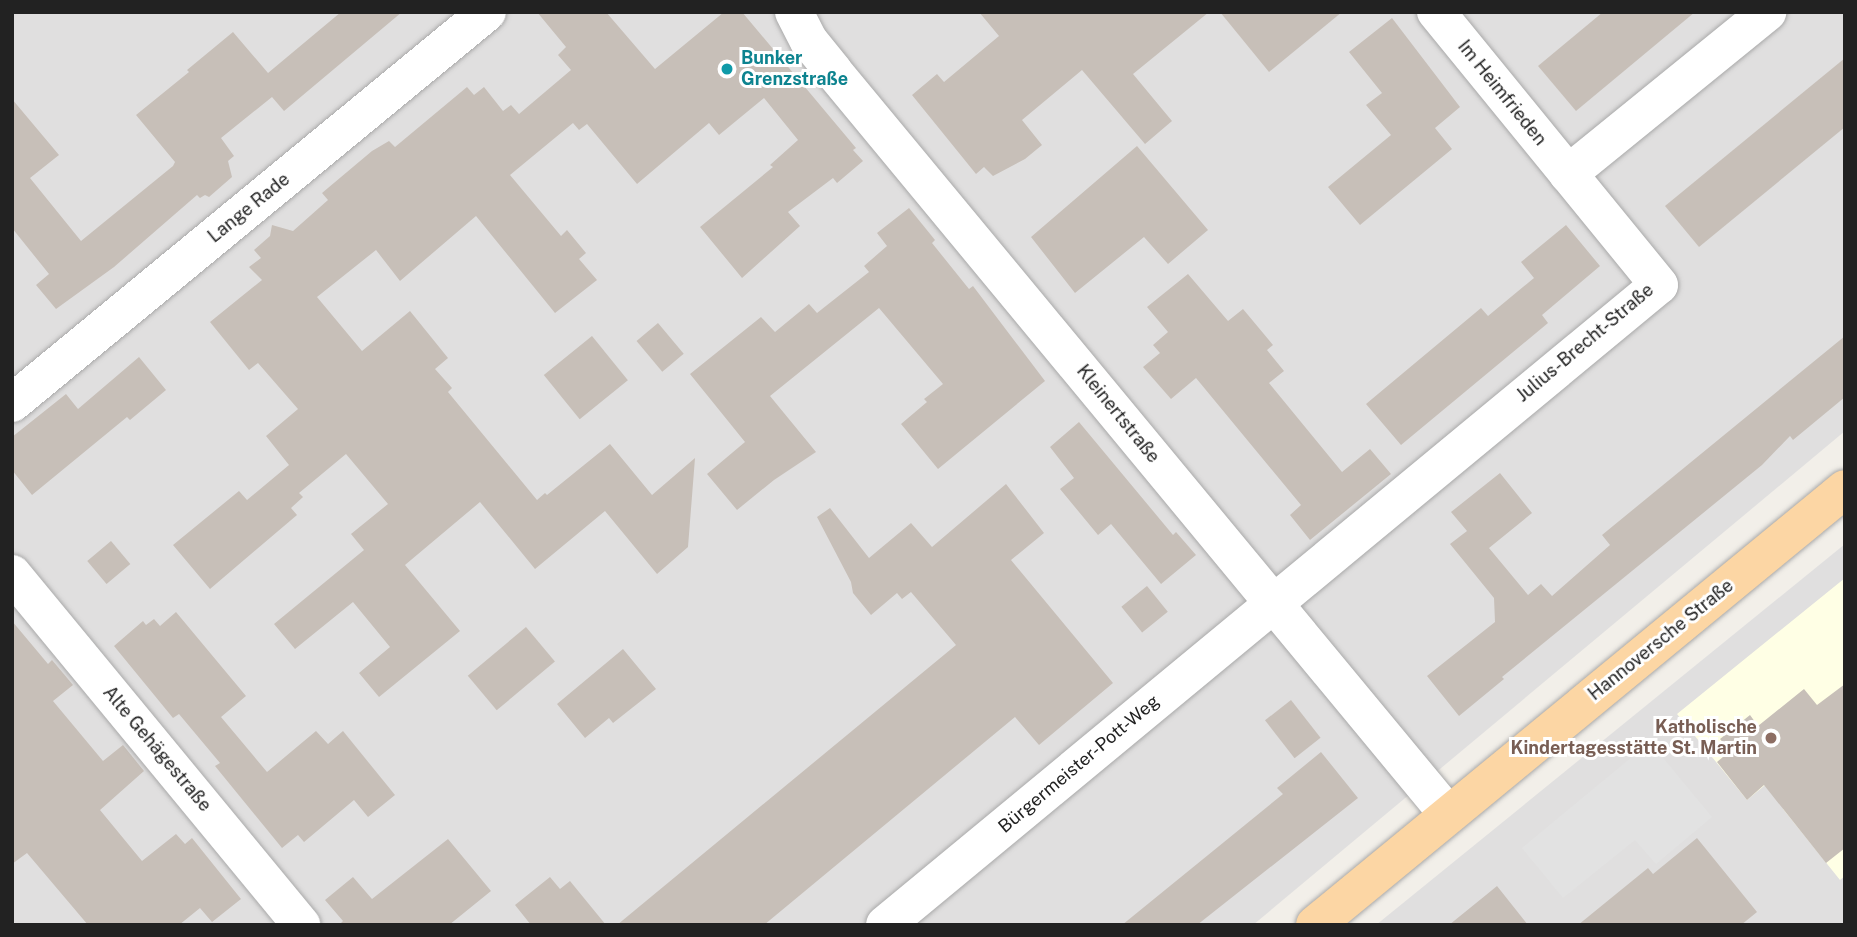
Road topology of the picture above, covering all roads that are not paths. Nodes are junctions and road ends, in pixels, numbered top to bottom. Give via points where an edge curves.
1 (487, 12) edge
2 (794, 12) edge
3 (1436, 12) edge
4 (1767, 12) edge
5 (1568, 174) junction
6 (12, 404) edge
7 (1845, 489) edge
8 (12, 574) edge
9 (1272, 602) junction
10 (1447, 813) junction
11 (301, 925) edge
12 (885, 925) edge
13 (1315, 925) edge

1 - 6 street, Lange Rade
2 - 9 street, Kleinertstraße via 833,71
3 - 5 street, Im Heimfrieden
4 - 5 street
5 - 9 street, Julius-Brecht-Straße via 1659,285
7 - 10 main road, Hannoversche Straße
8 - 11 street, Alte Gehägestraße
9 - 10 street, Kleinertstraße
9 - 12 street, Bürgermeister-Pott-Weg
10 - 13 main road, Hannoversche Straße

